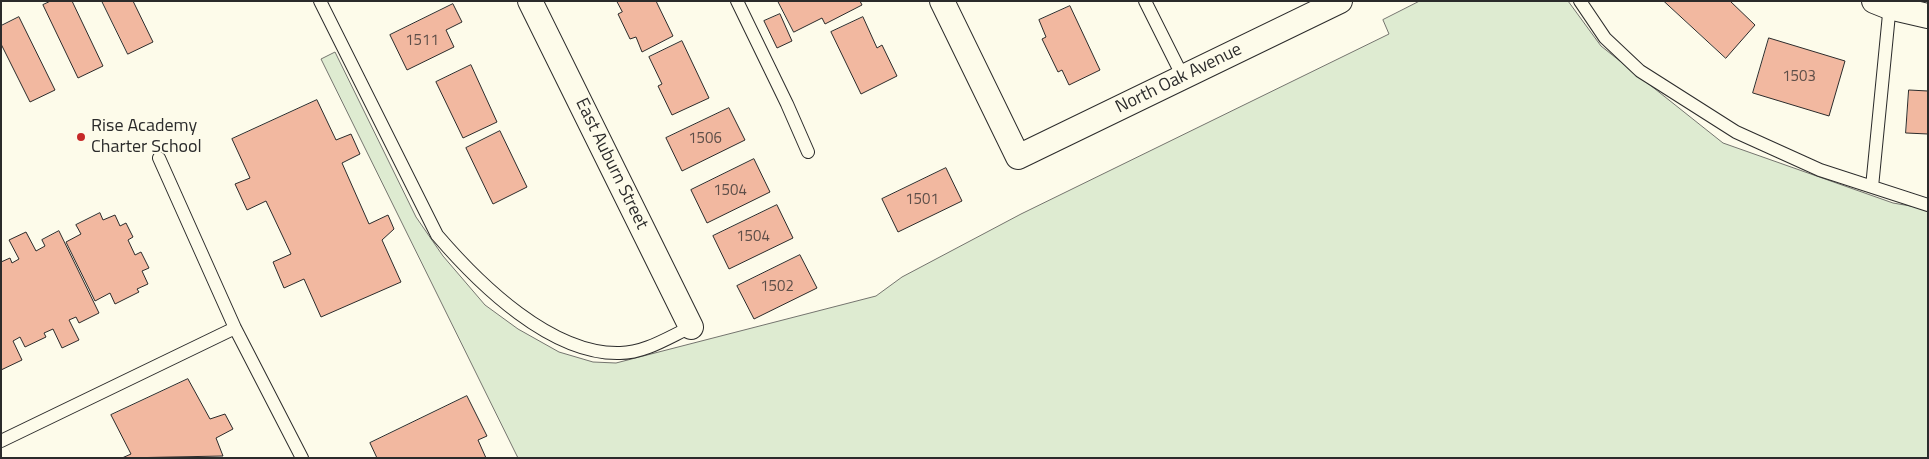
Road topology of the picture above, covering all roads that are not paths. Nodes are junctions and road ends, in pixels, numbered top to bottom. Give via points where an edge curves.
1 (320, 1) edge
2 (530, 1) edge
3 (737, 1) edge
4 (942, 1) edge
5 (1146, 1) edge
6 (1340, 1) edge
7 (1580, 1) edge
8 (1884, 3) edge
9 (1928, 16) edge
10 (1183, 77) junction
11 (808, 152) dead end
12 (159, 158) dead end
13 (1872, 187) junction
14 (1928, 205) edge
15 (691, 327) joint
16 (235, 328) junction
17 (1, 441) edge
18 (302, 458) edge

1 - 15 lane via 437,235 461,262 515,311 562,341 593,351 621,354 648,347
2 - 15 street, East Auburn Street
3 - 11 lane
4 - 10 street, North Oak Avenue via 1018,157
5 - 10 lane
6 - 10 street, North Oak Avenue
7 - 13 lane via 1605,38 1640,71 1736,132 1820,170
8 - 9 street
8 - 13 lane
12 - 16 lane
13 - 14 lane
16 - 17 lane
16 - 18 lane

